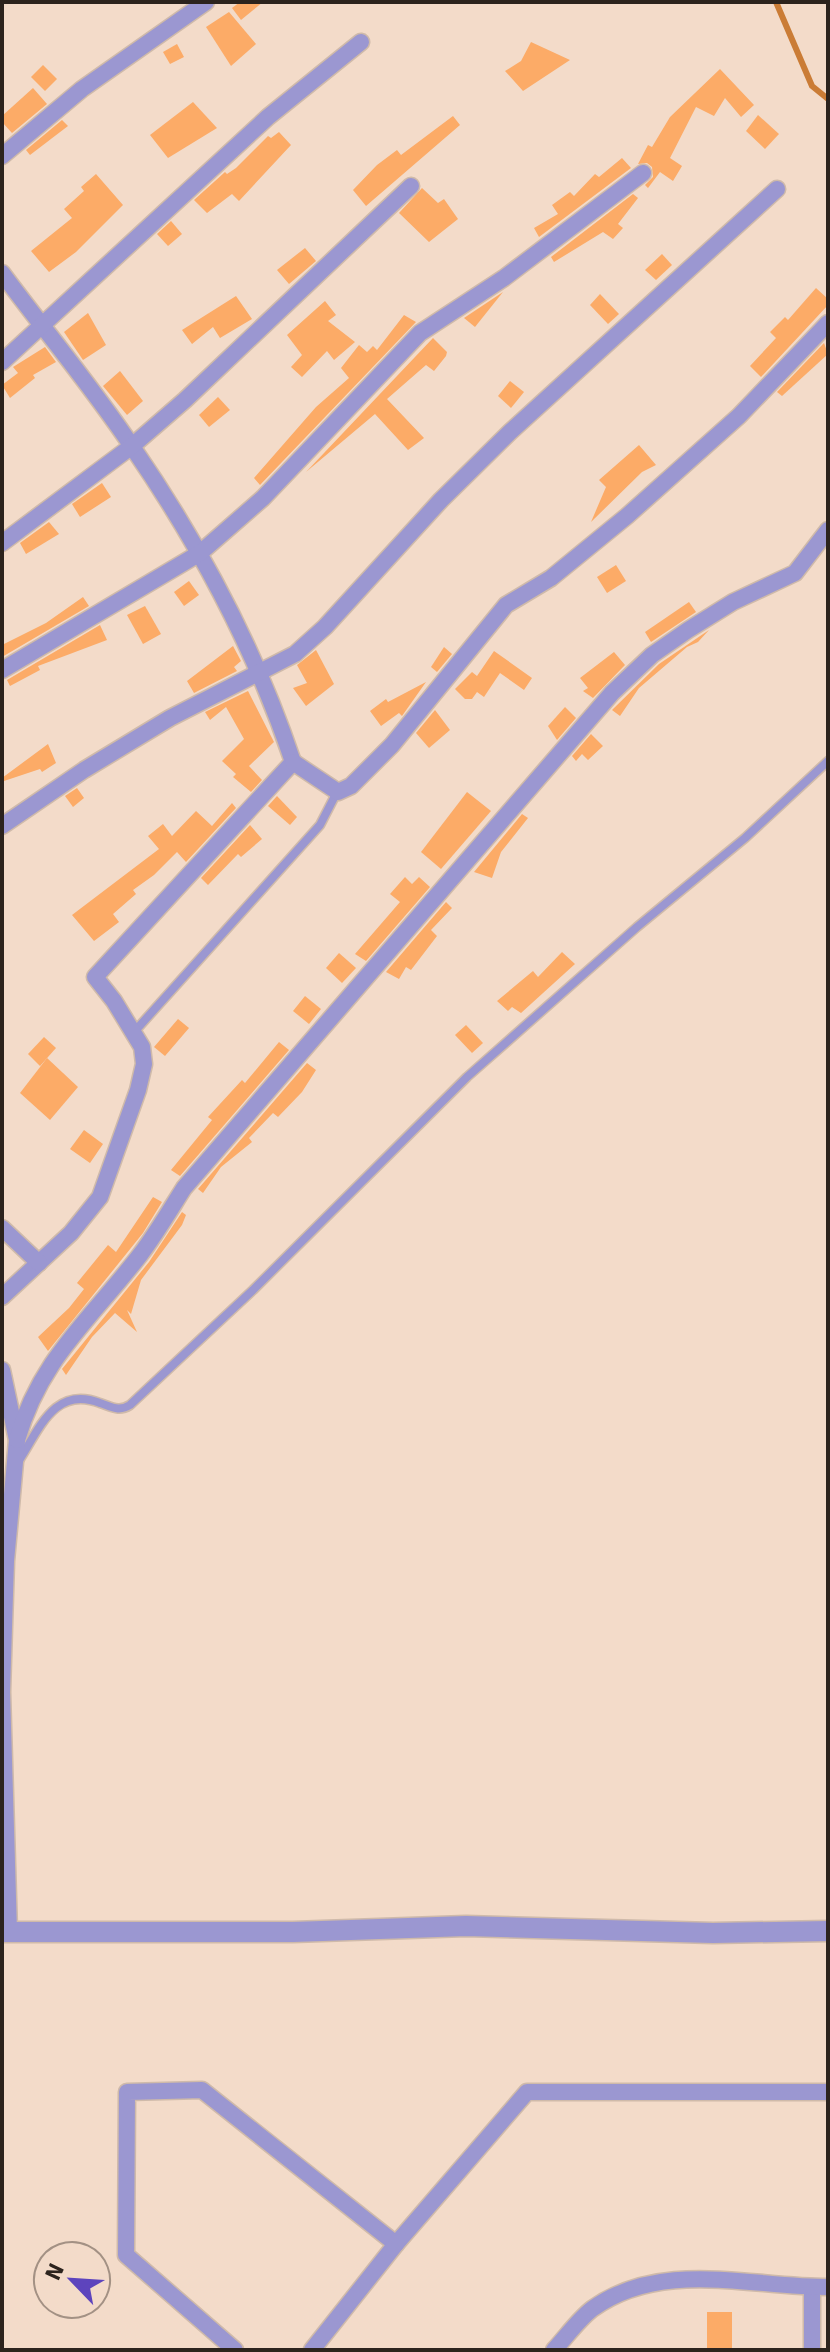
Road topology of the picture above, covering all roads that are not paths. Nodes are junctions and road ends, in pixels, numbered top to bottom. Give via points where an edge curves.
1 (206, 2) edge
2 (361, 42) dead end
3 (2, 156) edge
4 (643, 173) dead end
5 (411, 186) dead end
6 (777, 189) dead end
7 (2, 273) edge
8 (828, 323) edge
9 (42, 327) junction
10 (2, 362) edge
11 (132, 446) junction
12 (828, 530) edge
13 (2, 543) edge
14 (200, 553) junction
15 (2, 670) edge
16 (257, 675) junction
17 (828, 761) edge
18 (293, 762) junction
19 (338, 792) junction
20 (2, 826) edge
21 (135, 1031) junction
22 (2, 1228) edge
23 (39, 1263) junction
24 (2, 1297) edge
25 (2, 1370) edge
26 (17, 1440) junction
27 (16, 1466) junction
28 (828, 1931) edge
29 (6, 1932) edge
30 (828, 2092) edge
31 (396, 2244) junction
32 (820, 2287) edge
33 (235, 2350) edge
34 (312, 2350) edge
35 (554, 2350) edge
36 (812, 2350) edge

1 - 3 street via 82,89
2 - 9 street via 268,117
4 - 14 street via 504,278 420,333 263,498
5 - 11 street
6 - 16 street via 500,441 325,627 295,654
7 - 9 street
8 - 19 street via 739,416 627,516 551,578 506,605 392,745 351,786
9 - 10 street
9 - 11 street
11 - 13 street
11 - 14 street
12 - 26 street via 795,573 688,630 612,693 184,1188 142,1252 53,1359 27,1407
14 - 15 street
14 - 16 street
16 - 18 street
16 - 20 street via 157,726
17 - 27 lane via 467,1077 130,1405 112,1408 75,1397 62,1402
18 - 19 street
18 - 21 street via 95,977
19 - 21 lane via 320,825
21 - 23 street via 144,1064 100,1197
22 - 23 street
23 - 24 street
25 - 26 street
26 - 27 street
27 - 29 street via 6,1561 2,1692
28 - 29 street via 466,1926
30 - 31 street via 527,2092
31 - 33 street via 202,2090 127,2092 126,2255
31 - 34 street
32 - 35 street via 680,2278 622,2291 590,2311
32 - 36 street

